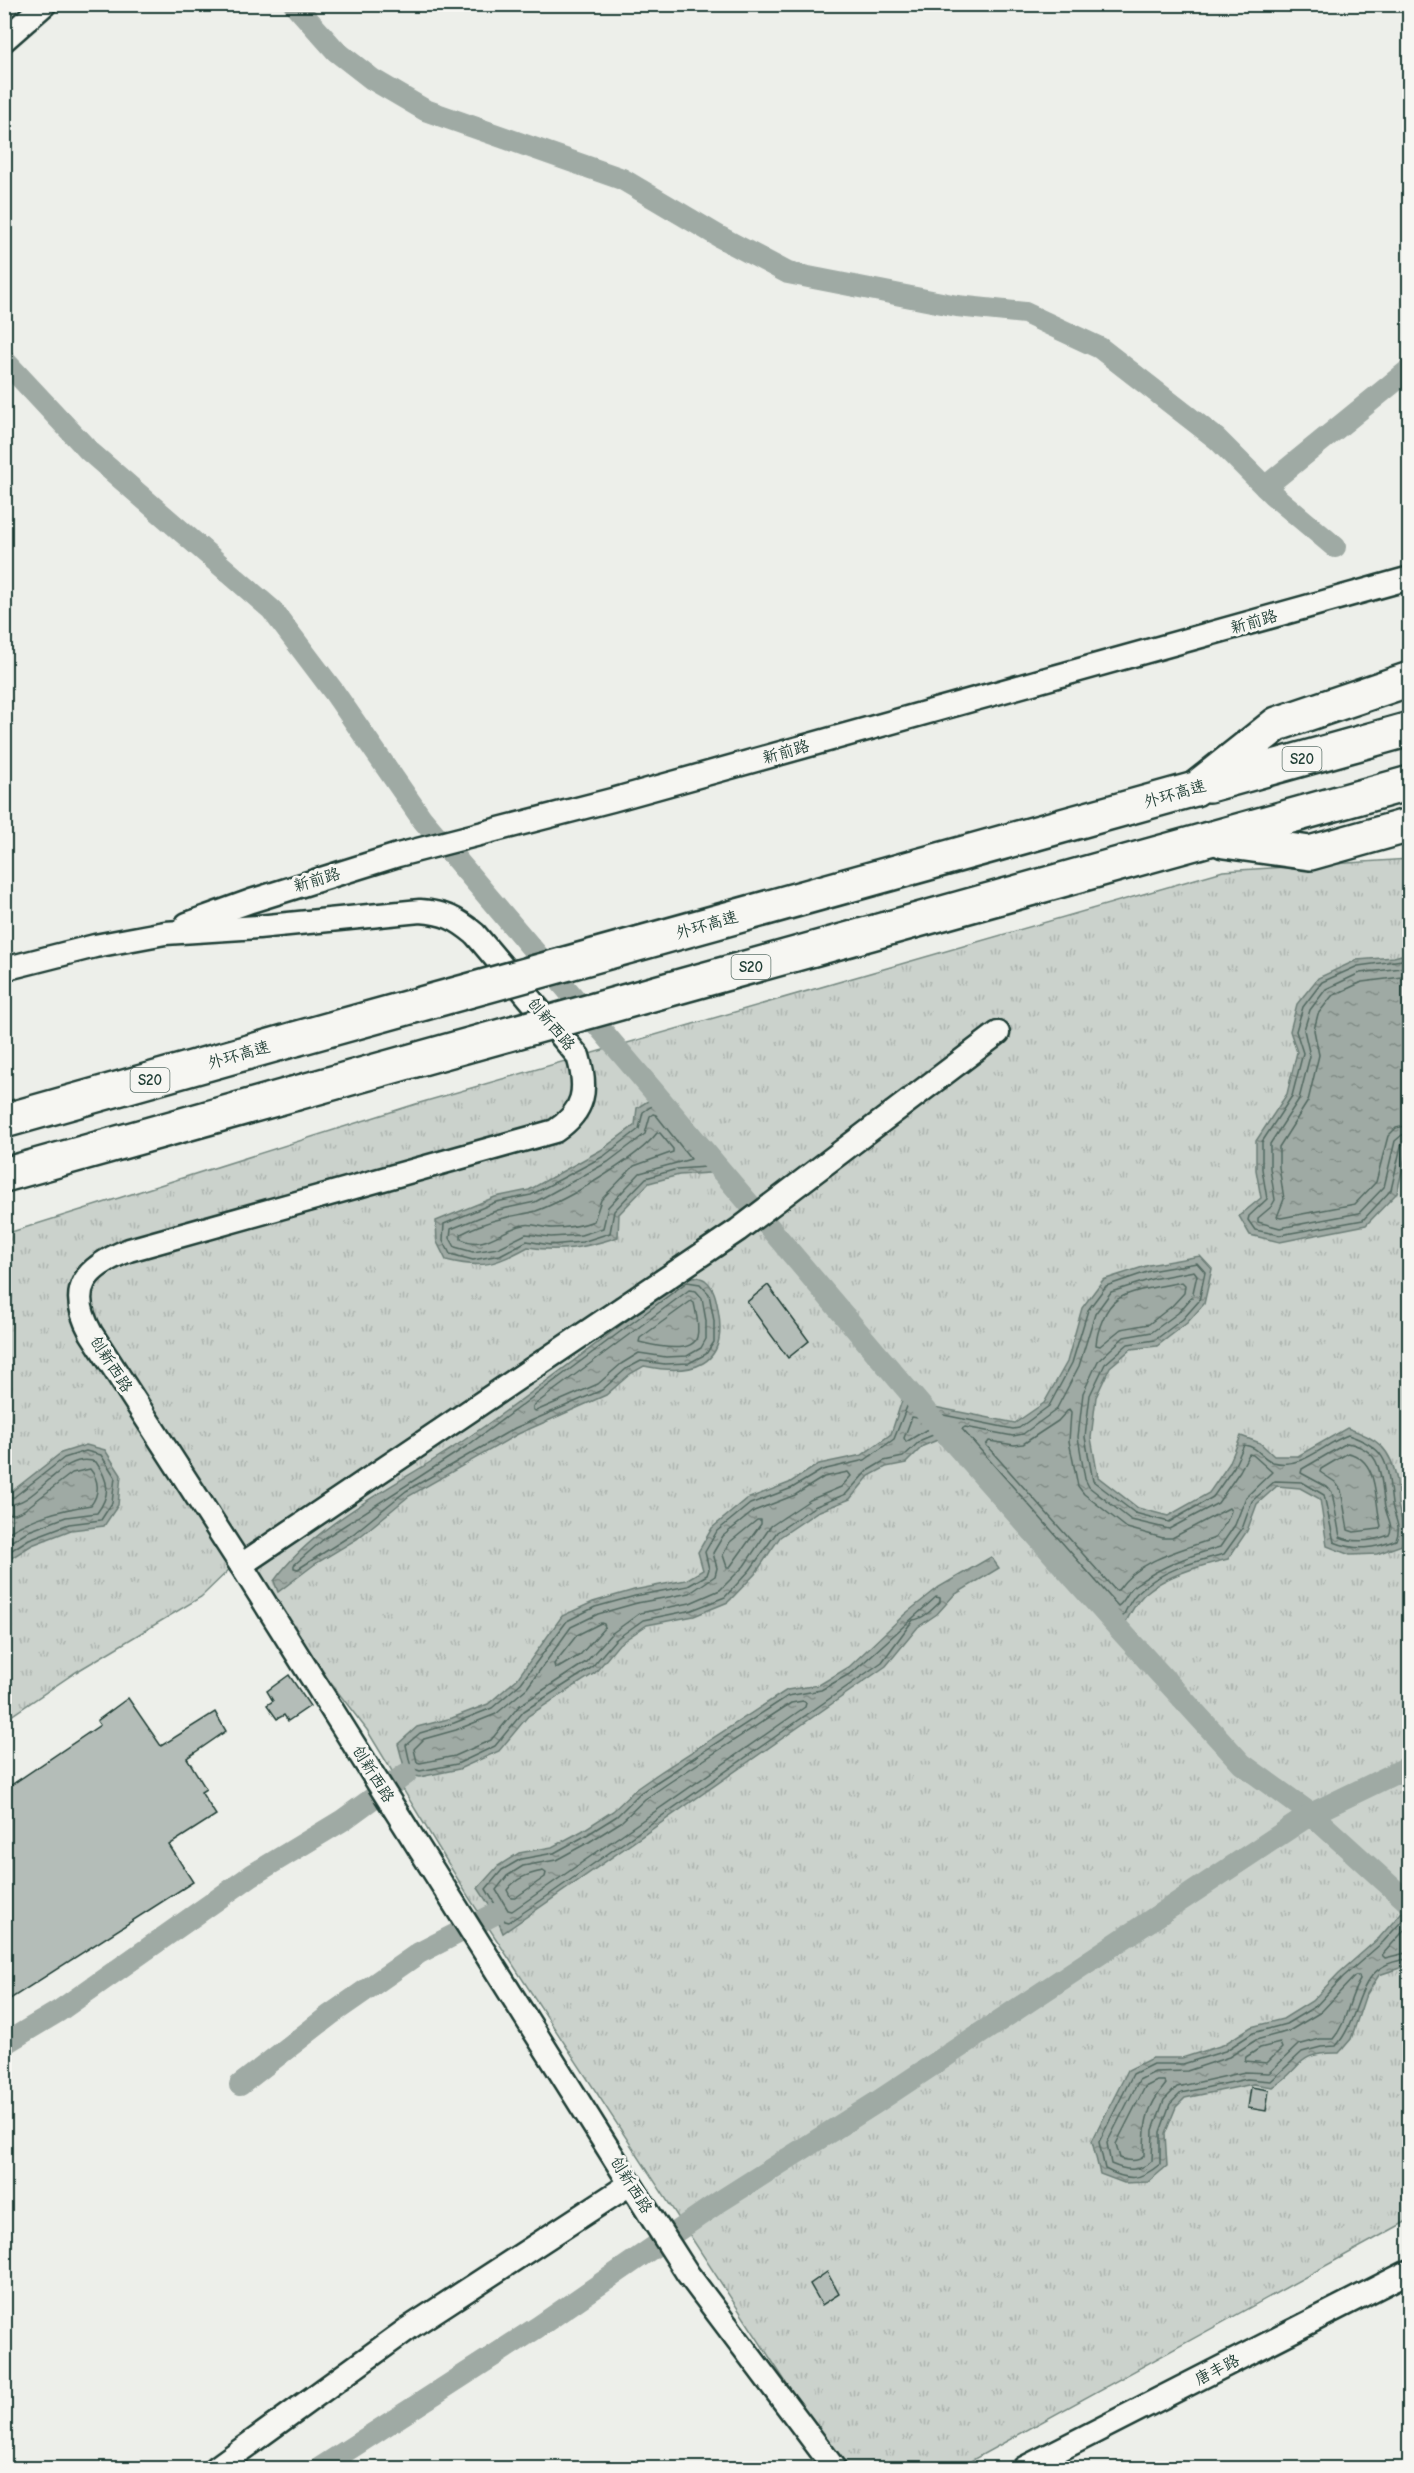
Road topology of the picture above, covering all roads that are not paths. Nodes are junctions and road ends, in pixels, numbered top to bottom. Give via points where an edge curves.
1 (45, 4) edge
2 (4, 40) edge
3 (1410, 578) edge
4 (1410, 680) edge
5 (1410, 729) edge
6 (1410, 783) edge
7 (1195, 789) junction
8 (1410, 825) edge
9 (1209, 839) junction
10 (165, 933) junction
11 (4, 969) edge
12 (998, 1033) dead end
13 (4, 1120) edge
14 (4, 1175) edge
15 (241, 1565) junction
16 (630, 2184) junction
17 (1410, 2271) edge
18 (216, 2469) edge
19 (834, 2469) edge
20 (1024, 2469) edge

1 - 2 street
3 - 10 street, 新前路 via 624,797 398,855 251,901
4 - 7 highway via 1277,724
5 - 7 highway, 外环高速 / S20
6 - 9 highway, S20
7 - 13 highway, 外环高速 / S20, bridge
8 - 9 highway via 1310,853
9 - 14 highway, S20, bridge
10 - 11 street, 创新西路
10 - 15 street, 创新西路 via 420,911 442,913 475,934 578,1056 584,1074 579,1107 555,1131 129,1250 104,1260 88,1273 79,1302 82,1317
12 - 15 street via 738,1230
15 - 16 street, 创新西路
16 - 18 street via 410,2328
16 - 19 street, 创新西路 via 688,2274
17 - 20 street, 唐丰路

